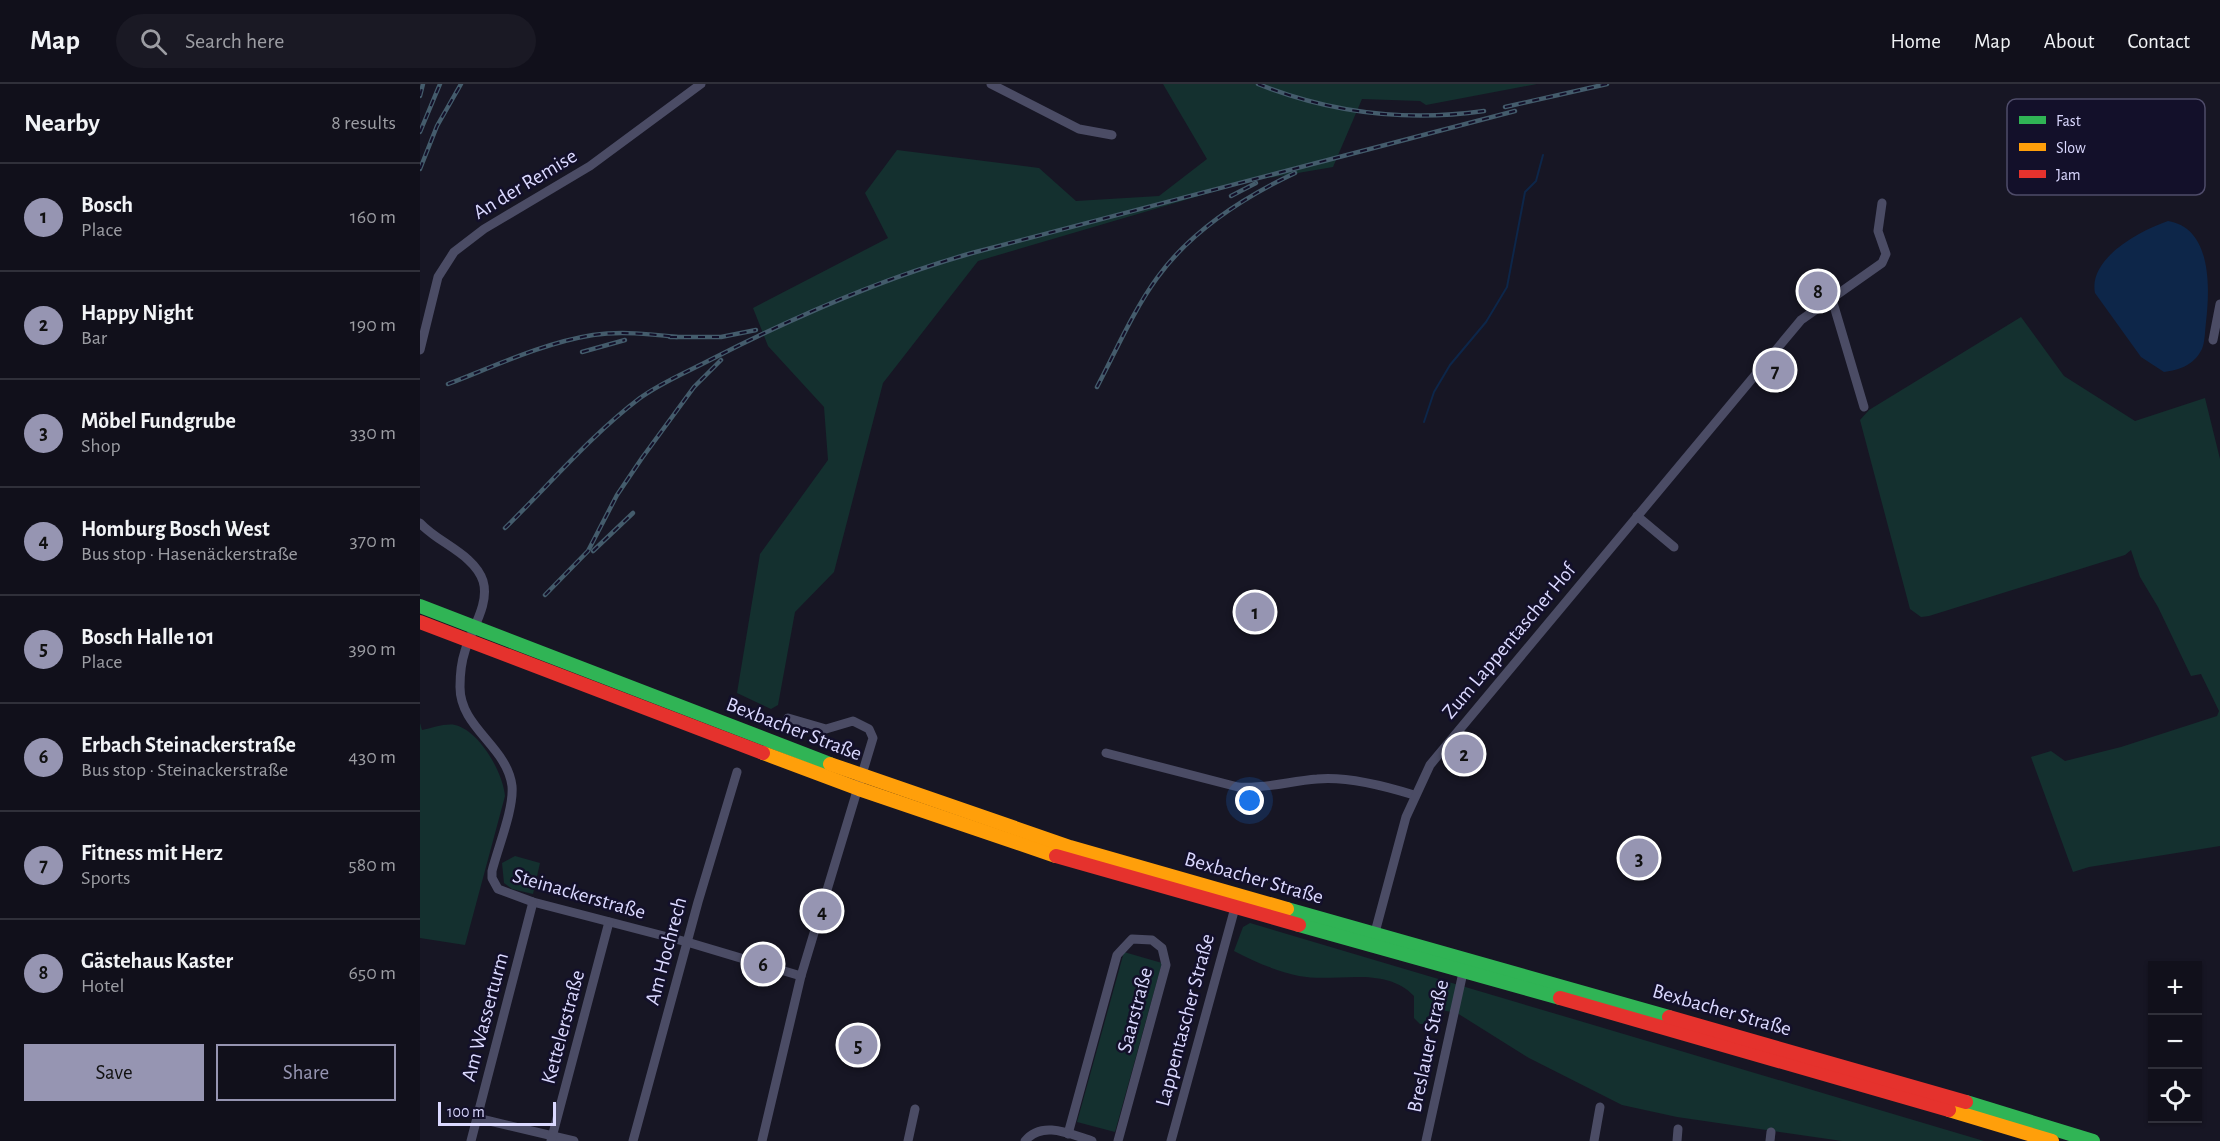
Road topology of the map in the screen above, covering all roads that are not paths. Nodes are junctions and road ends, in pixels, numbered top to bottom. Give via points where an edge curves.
1 (700, 84) edge
2 (991, 84) edge
3 (1112, 135) dead end
4 (1882, 203) dead end
5 (1831, 296) junction
6 (2220, 304) edge
7 (2213, 340) dead end
8 (420, 350) edge
9 (1864, 407) dead end
10 (1638, 516) junction
11 (420, 523) edge
12 (1674, 547) dead end
13 (420, 606) edge
14 (420, 622) edge
15 (471, 635) junction
16 (788, 718) dead end
17 (1106, 753) dead end
18 (737, 772) dead end
19 (861, 783) junction
20 (1414, 795) junction
21 (533, 902) junction
22 (1236, 902) junction
23 (609, 922) junction
24 (1373, 940) junction
25 (687, 942) junction
26 (1465, 965) junction
27 (801, 976) junction
28 (1600, 1107) dead end
29 (915, 1109) dead end
30 (477, 1118) junction
31 (1678, 1129) dead end
32 (1068, 1134) junction
33 (551, 1138) edge
34 (471, 1141) edge
35 (574, 1141) edge
36 (633, 1141) edge
37 (762, 1141) edge
38 (908, 1141) edge
39 (1025, 1141) edge
40 (1092, 1141) edge
41 (1118, 1141) edge
42 (1171, 1141) edge
43 (1426, 1141) edge
44 (1594, 1141) edge
45 (1677, 1141) edge
46 (2052, 1141) edge
47 (2093, 1141) edge

1 - 8 street, An der Remise via 590,166 484,229 454,252 438,277
2 - 3 street via 1079,129
4 - 5 street, Zum Lappentascher Hof via 1878,231 1885,259
5 - 9 street
5 - 10 street, Zum Lappentascher Hof via 1801,320
6 - 7 street
10 - 12 street
10 - 20 street, Zum Lappentascher Hof via 1444,746
11 - 15 street via 466,559 480,576 484,591
13 - 15 main road, Bexbacher Straße
14 - 15 main road, Bexbacher Straße
15 - 19 main road, Bexbacher Straße
15 - 21 street, Steinackerstraße via 461,666 460,699 470,720 501,760 512,785 492,878 502,892
16 - 19 street via 826,729 853,721 869,729 873,738
17 - 20 street via 1238,788 1318,779
18 - 25 street, Am Hochrech
19 - 22 main road, Bexbacher Straße
19 - 27 street
20 - 24 street, Zum Lappentascher Hof
21 - 23 street, Steinackerstraße
21 - 30 street, Am Wasserturm
22 - 24 main road, Bexbacher Straße
22 - 42 street, Lappentascher Straße
23 - 25 street, Steinackerstraße
23 - 33 street, Kettelerstraße
24 - 26 main road, Bexbacher Straße
24 - 26 main road, Bexbacher Straße via 1417,959
25 - 27 street, Steinackerstraße
25 - 36 street, Am Hochrech
26 - 43 street, Breslauer Straße
26 - 46 main road, Bexbacher Straße
26 - 47 main road, Bexbacher Straße via 1899,1082
27 - 37 street
28 - 44 street
29 - 38 street
30 - 33 street
30 - 34 street, Am Wasserturm
31 - 45 street
32 - 39 street via 1042,1129
32 - 40 street
32 - 41 street, Saarstraße via 1117,955 1132,939 1145,938 1162,948 1167,965
33 - 35 street

